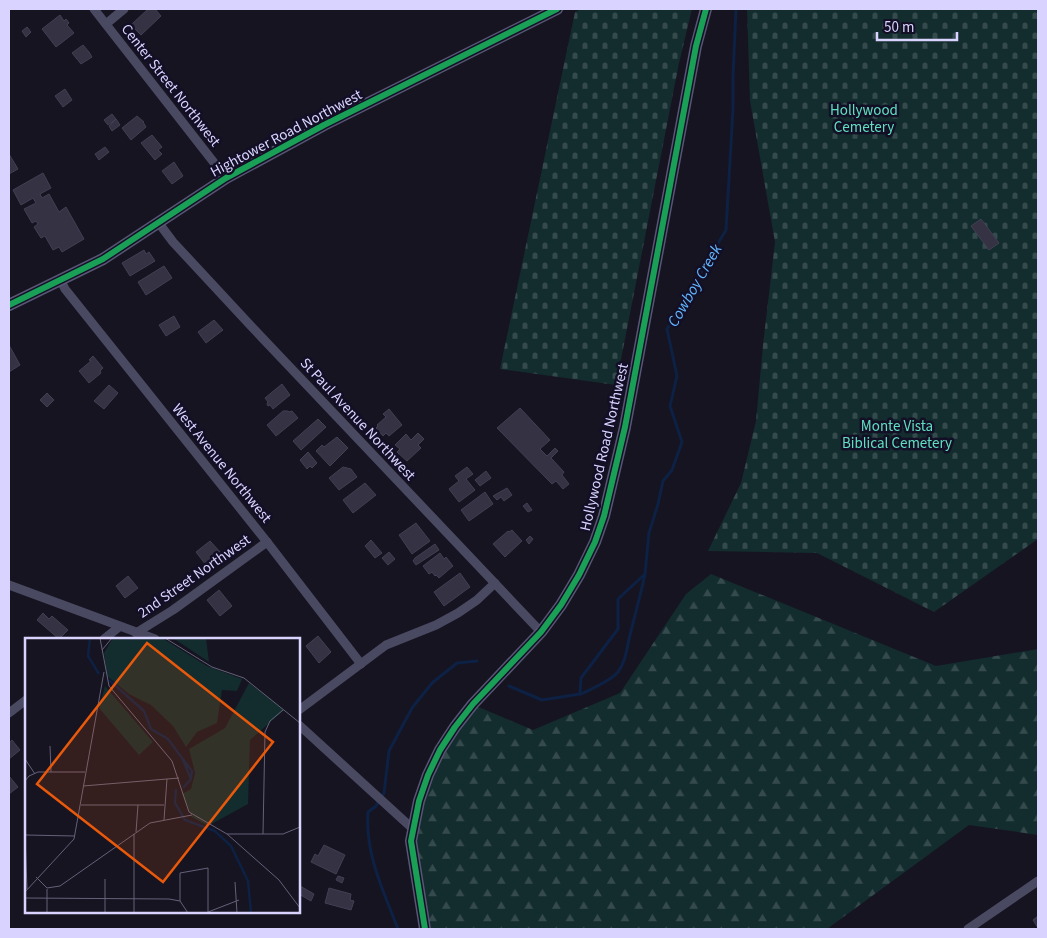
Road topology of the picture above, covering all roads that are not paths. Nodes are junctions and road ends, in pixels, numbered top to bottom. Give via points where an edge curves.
1 (94, 9) edge
2 (124, 9) edge
3 (557, 9) edge
4 (706, 9) edge
5 (106, 24) junction
6 (226, 178) junction
7 (158, 222) junction
8 (61, 281) junction
9 (9, 305) edge
10 (267, 542) junction
11 (495, 583) junction
12 (9, 585) edge
13 (119, 627) junction
14 (541, 632) junction
15 (136, 633) junction
16 (105, 638) edge
17 (152, 638) edge
18 (361, 664) junction
19 (25, 701) edge
20 (300, 709) edge
21 (9, 713) edge
22 (300, 726) edge
23 (413, 829) junction
24 (1038, 882) edge
25 (425, 929) edge
26 (968, 929) edge

1 - 5 street, Center Street Northwest
2 - 5 street
3 - 6 street, Hightower Road Northwest via 324,125
4 - 14 street, Hollywood Road Northwest via 696,46 625,427 604,516 578,575
5 - 6 street, Center Street Northwest
6 - 7 street, Hightower Road Northwest
7 - 8 street, Hightower Road Northwest via 104,259
7 - 11 street, St Paul Avenue Northwest via 251,326
8 - 9 street, Hightower Road Northwest
8 - 10 street, West Avenue Northwest
10 - 15 street, 2nd Street Northwest
10 - 18 street, West Avenue Northwest
11 - 14 street, St Paul Avenue Northwest
11 - 18 street via 458,613 386,645
12 - 13 street
13 - 15 street
13 - 16 street
14 - 23 street, Hollywood Road Northwest via 473,704 440,750 428,775
15 - 17 street
18 - 20 street
19 - 21 street
22 - 23 street
23 - 25 street, Hollywood Road Northwest via 411,841
24 - 26 street

